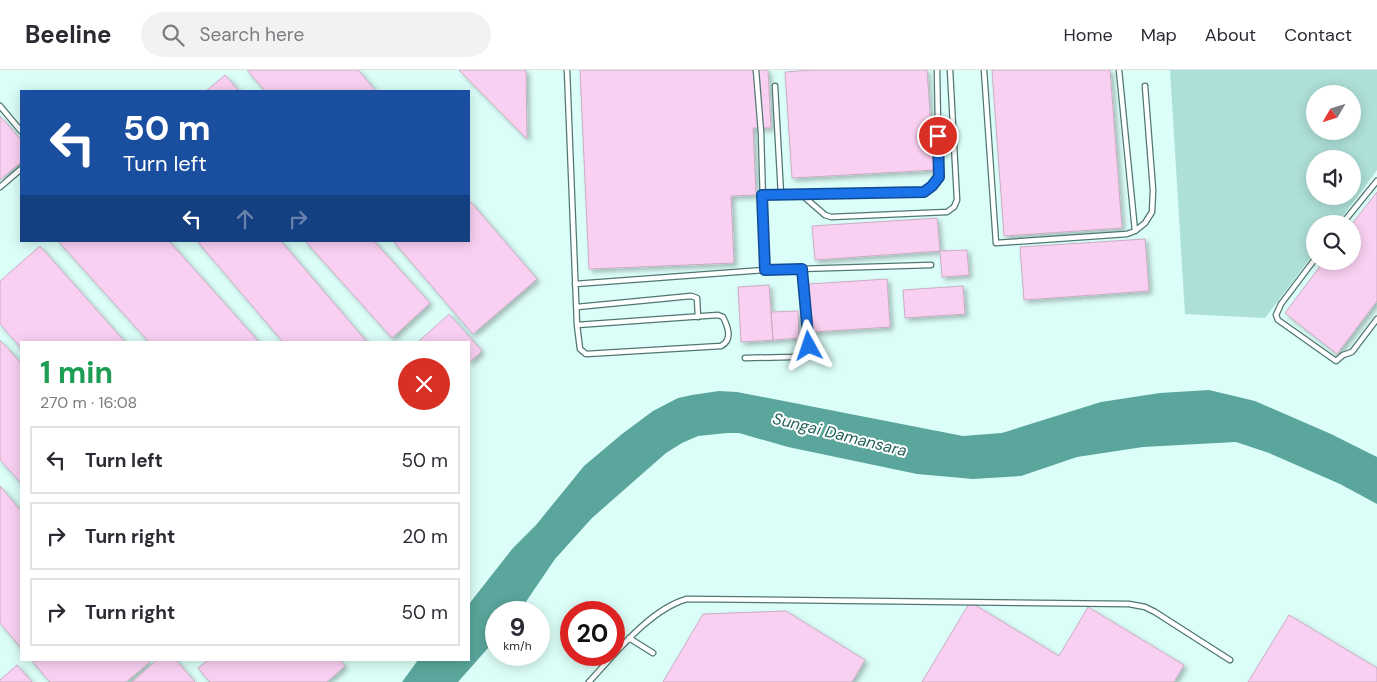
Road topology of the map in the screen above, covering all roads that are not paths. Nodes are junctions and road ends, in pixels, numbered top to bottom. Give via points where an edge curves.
1 (567, 70) edge
2 (756, 70) edge
3 (937, 70) edge
4 (950, 70) edge
5 (984, 70) edge
6 (1119, 70) edge
7 (775, 86) dead end
8 (1145, 86) dead end
9 (0, 106) edge
10 (20, 129) edge
11 (20, 170) edge
12 (1377, 181) edge
13 (0, 187) edge
14 (762, 195) junction
15 (780, 195) junction
16 (802, 195) junction
17 (1349, 215) edge
18 (1135, 231) junction
19 (931, 264) dead end
20 (802, 269) junction
21 (765, 270) junction
22 (1307, 270) edge
23 (575, 284) junction
24 (576, 307) junction
25 (698, 317) junction
26 (1377, 319) edge
27 (577, 325) junction
28 (745, 358) dead end
29 (629, 638) junction
30 (653, 653) dead end
31 (1230, 660) dead end
32 (589, 682) edge

1 - 23 lane
2 - 14 lane
3 - 16 lane via 939,177 932,186 924,192
4 - 16 lane via 957,200 954,207 947,212 831,217
5 - 18 lane via 996,242
6 - 18 lane
7 - 15 lane
8 - 18 lane via 1152,212
9 - 10 lane
11 - 13 lane
12 - 17 lane
14 - 15 lane
14 - 21 lane
15 - 16 lane
19 - 20 lane
20 - 21 lane
20 - 28 lane via 809,346 803,353 792,357
21 - 23 lane
22 - 26 lane via 1276,315 1278,320 1336,361 1352,352
23 - 24 lane
24 - 25 lane via 691,296 697,298
24 - 27 lane
25 - 27 lane
25 - 27 lane via 723,317 729,331 725,344 586,354 580,349
29 - 30 lane
29 - 31 lane via 663,609 687,598 1129,604 1155,612
29 - 32 lane

